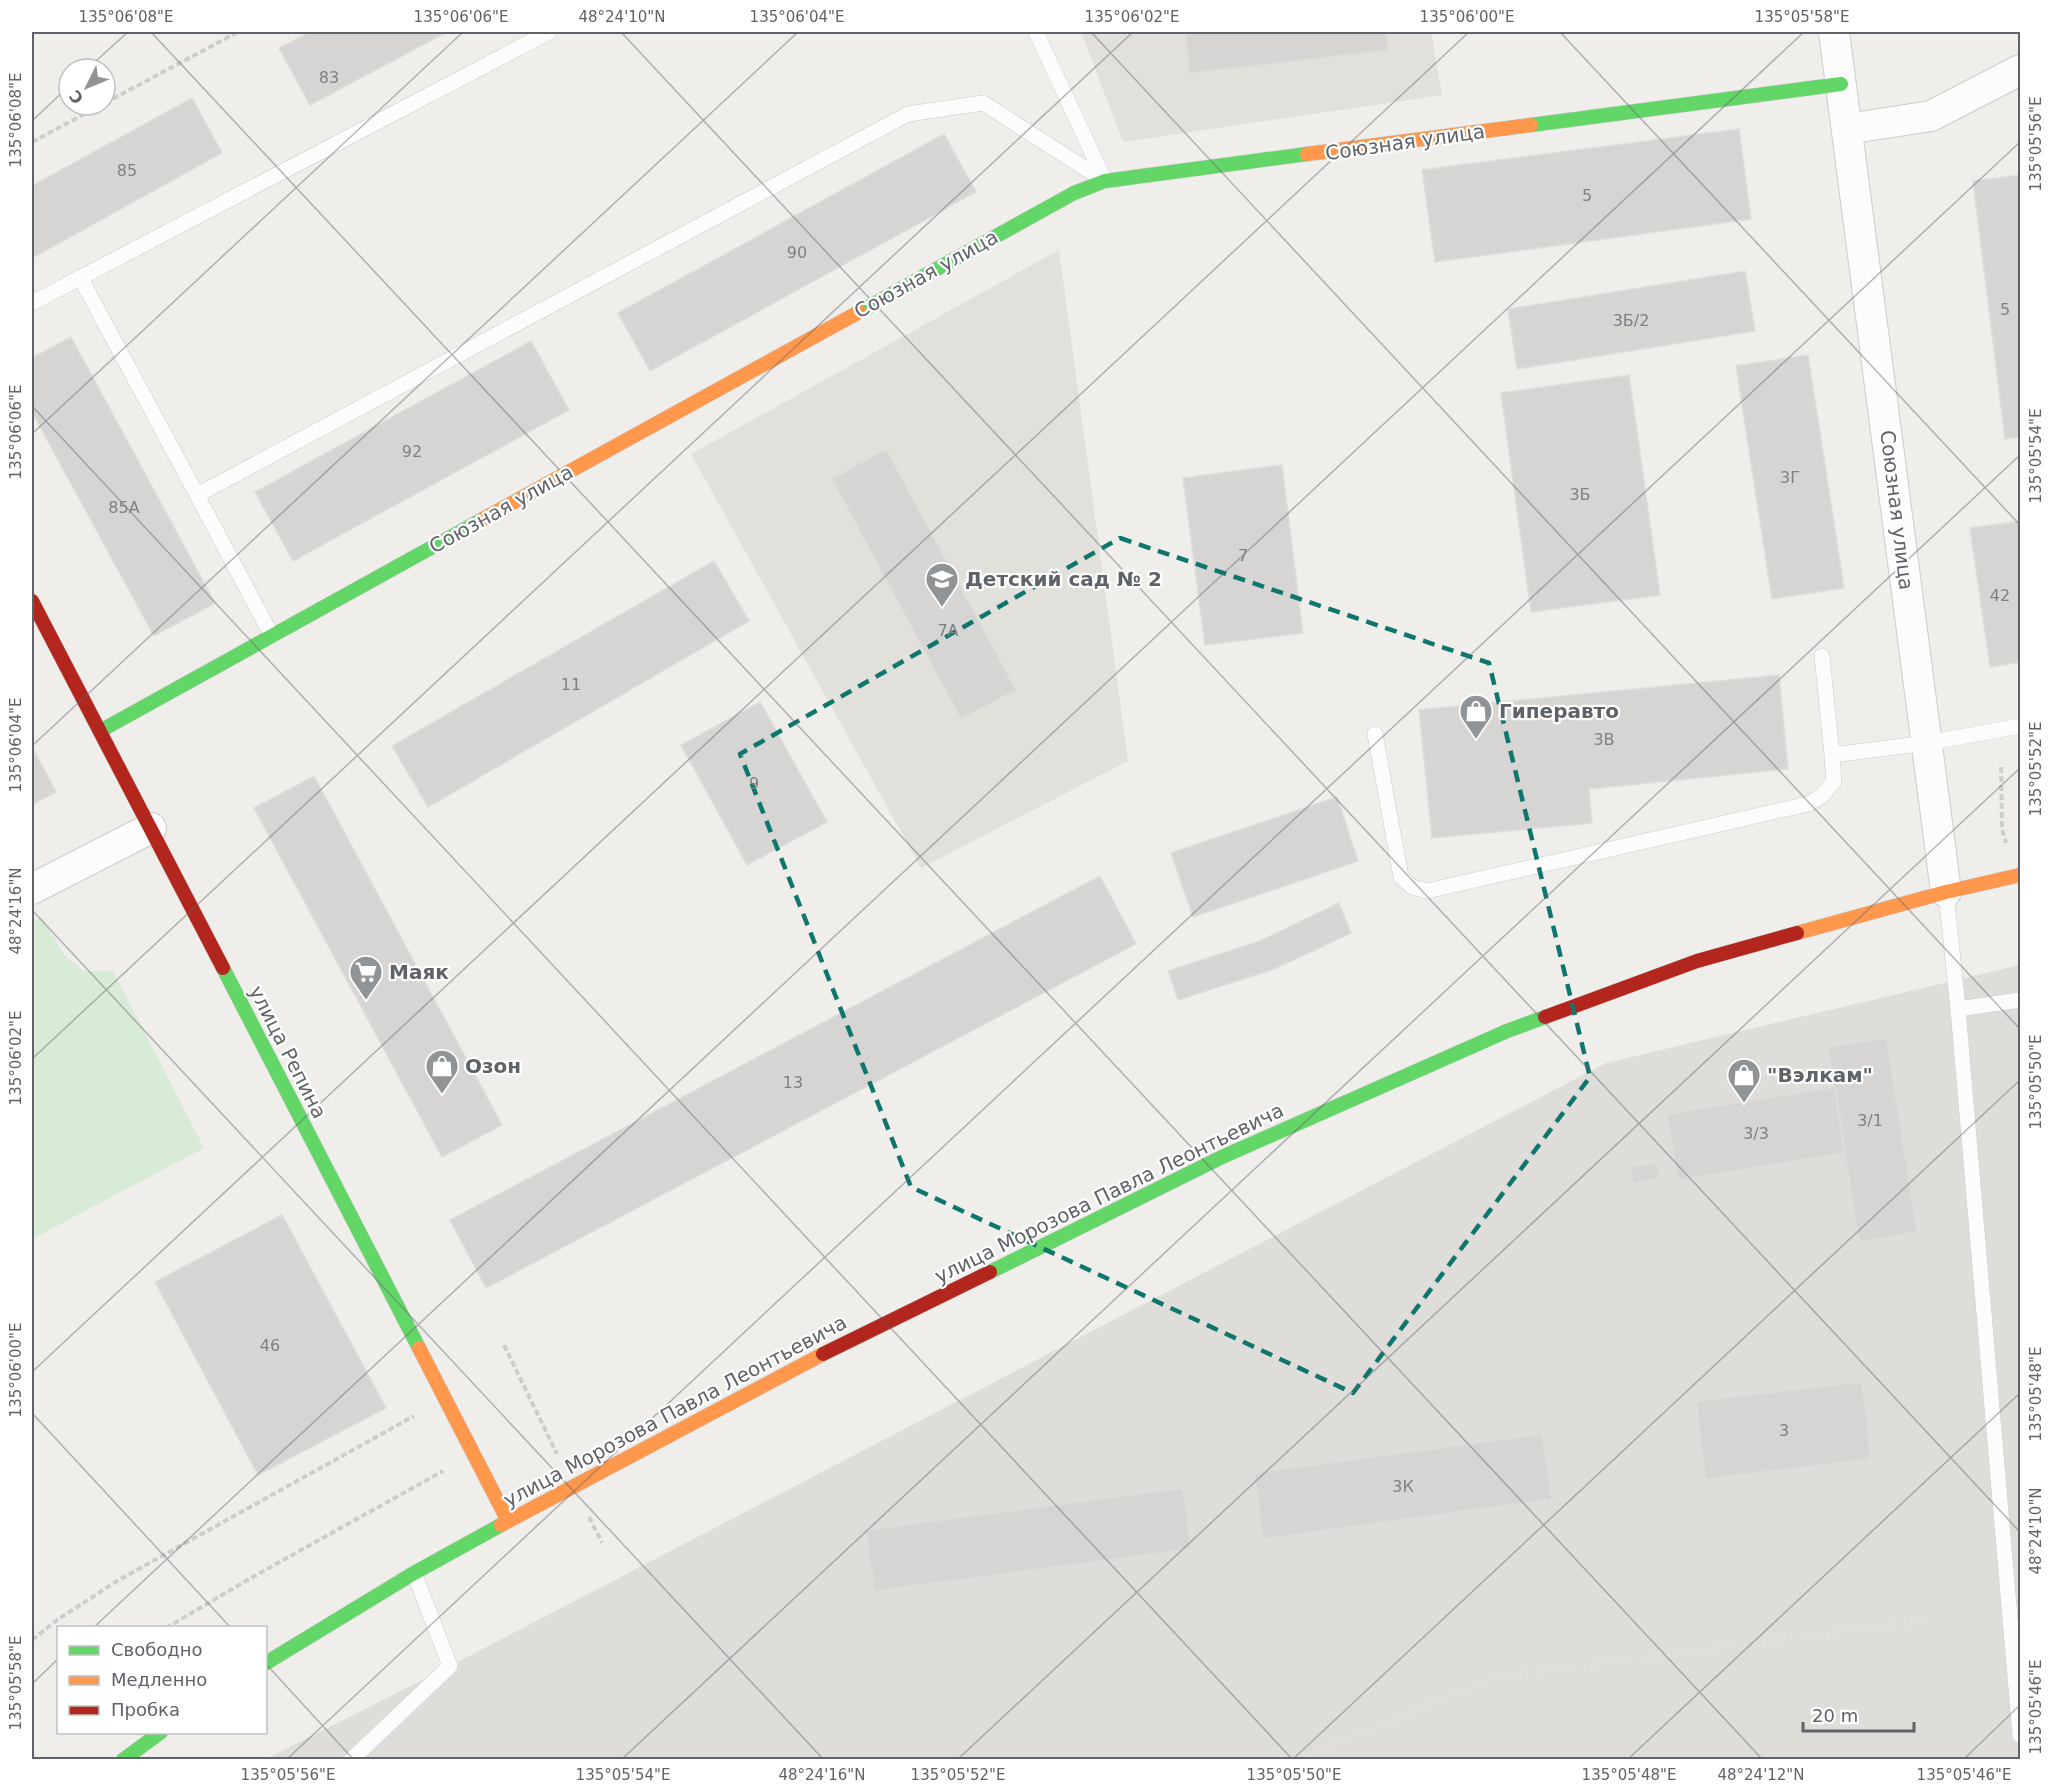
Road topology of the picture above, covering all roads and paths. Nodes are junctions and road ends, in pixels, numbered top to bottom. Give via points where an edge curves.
1 (238, 32) edge
2 (549, 32) edge
3 (1036, 32) edge
4 (1833, 32) edge
5 (2020, 70) edge
6 (1841, 84) junction
7 (117, 97) edge
8 (79, 117) edge
9 (1847, 129) junction
10 (32, 142) edge
11 (1105, 182) junction
12 (80, 277) junction
13 (32, 303) edge
14 (197, 495) junction
15 (32, 601) edge
16 (272, 636) junction
17 (1822, 656) dead end
18 (2020, 726) edge
19 (100, 731) junction
20 (1375, 734) dead end
21 (1927, 743) junction
22 (1832, 755) junction
23 (2001, 767) dead end
24 (151, 828) junction
25 (2017, 875) edge
26 (32, 889) edge
27 (1946, 892) junction
28 (2020, 1000) edge
29 (1958, 1009) junction
30 (504, 1345) dead end
31 (444, 1399) junction
32 (472, 1455) junction
33 (572, 1486) junction
34 (508, 1521) junction
35 (602, 1543) dead end
36 (414, 1573) junction
37 (169, 1626) edge
38 (32, 1640) edge
39 (267, 1662) edge
40 (158, 1734) edge
41 (2020, 1735) edge
42 (123, 1760) edge
43 (351, 1760) edge

1 - 7 path
2 - 12 lane
3 - 11 lane
4 - 6 street, Союзная улица
5 - 9 street via 1931,116
6 - 9 street, Союзная улица
6 - 11 street, Союзная улица
8 - 10 path
9 - 21 street, Союзная улица
11 - 14 lane via 983,103 908,114
11 - 16 street, Союзная улица via 1074,193
12 - 13 lane
12 - 14 lane
14 - 16 lane
15 - 19 street, улица Репина
16 - 19 street, Союзная улица
17 - 22 lane
18 - 21 lane
19 - 24 street, улица Репина
20 - 22 lane via 1401,877 1412,887 1427,891 1808,804 1834,782
21 - 22 lane
21 - 27 street, Союзная улица
23 - 25 path via 2002,829
24 - 26 street
24 - 31 street, улица Репина
25 - 27 street, улица Морозова Павла Леонтьевича
27 - 29 lane
27 - 33 street, улица Морозова Павла Леонтьевича via 1697,961 1506,1031 1222,1157 819,1356
28 - 29 lane
29 - 41 lane
30 - 33 path
31 - 32 street, улица Репина
31 - 38 path via 117,1581
32 - 34 street, улица Репина
32 - 37 path
33 - 34 street, улица Морозова Павла Леонтьевича
33 - 35 path
34 - 36 street, улица Морозова Павла Леонтьевича
36 - 39 street, улица Морозова Павла Леонтьевича
36 - 43 lane via 450,1666
40 - 42 street

